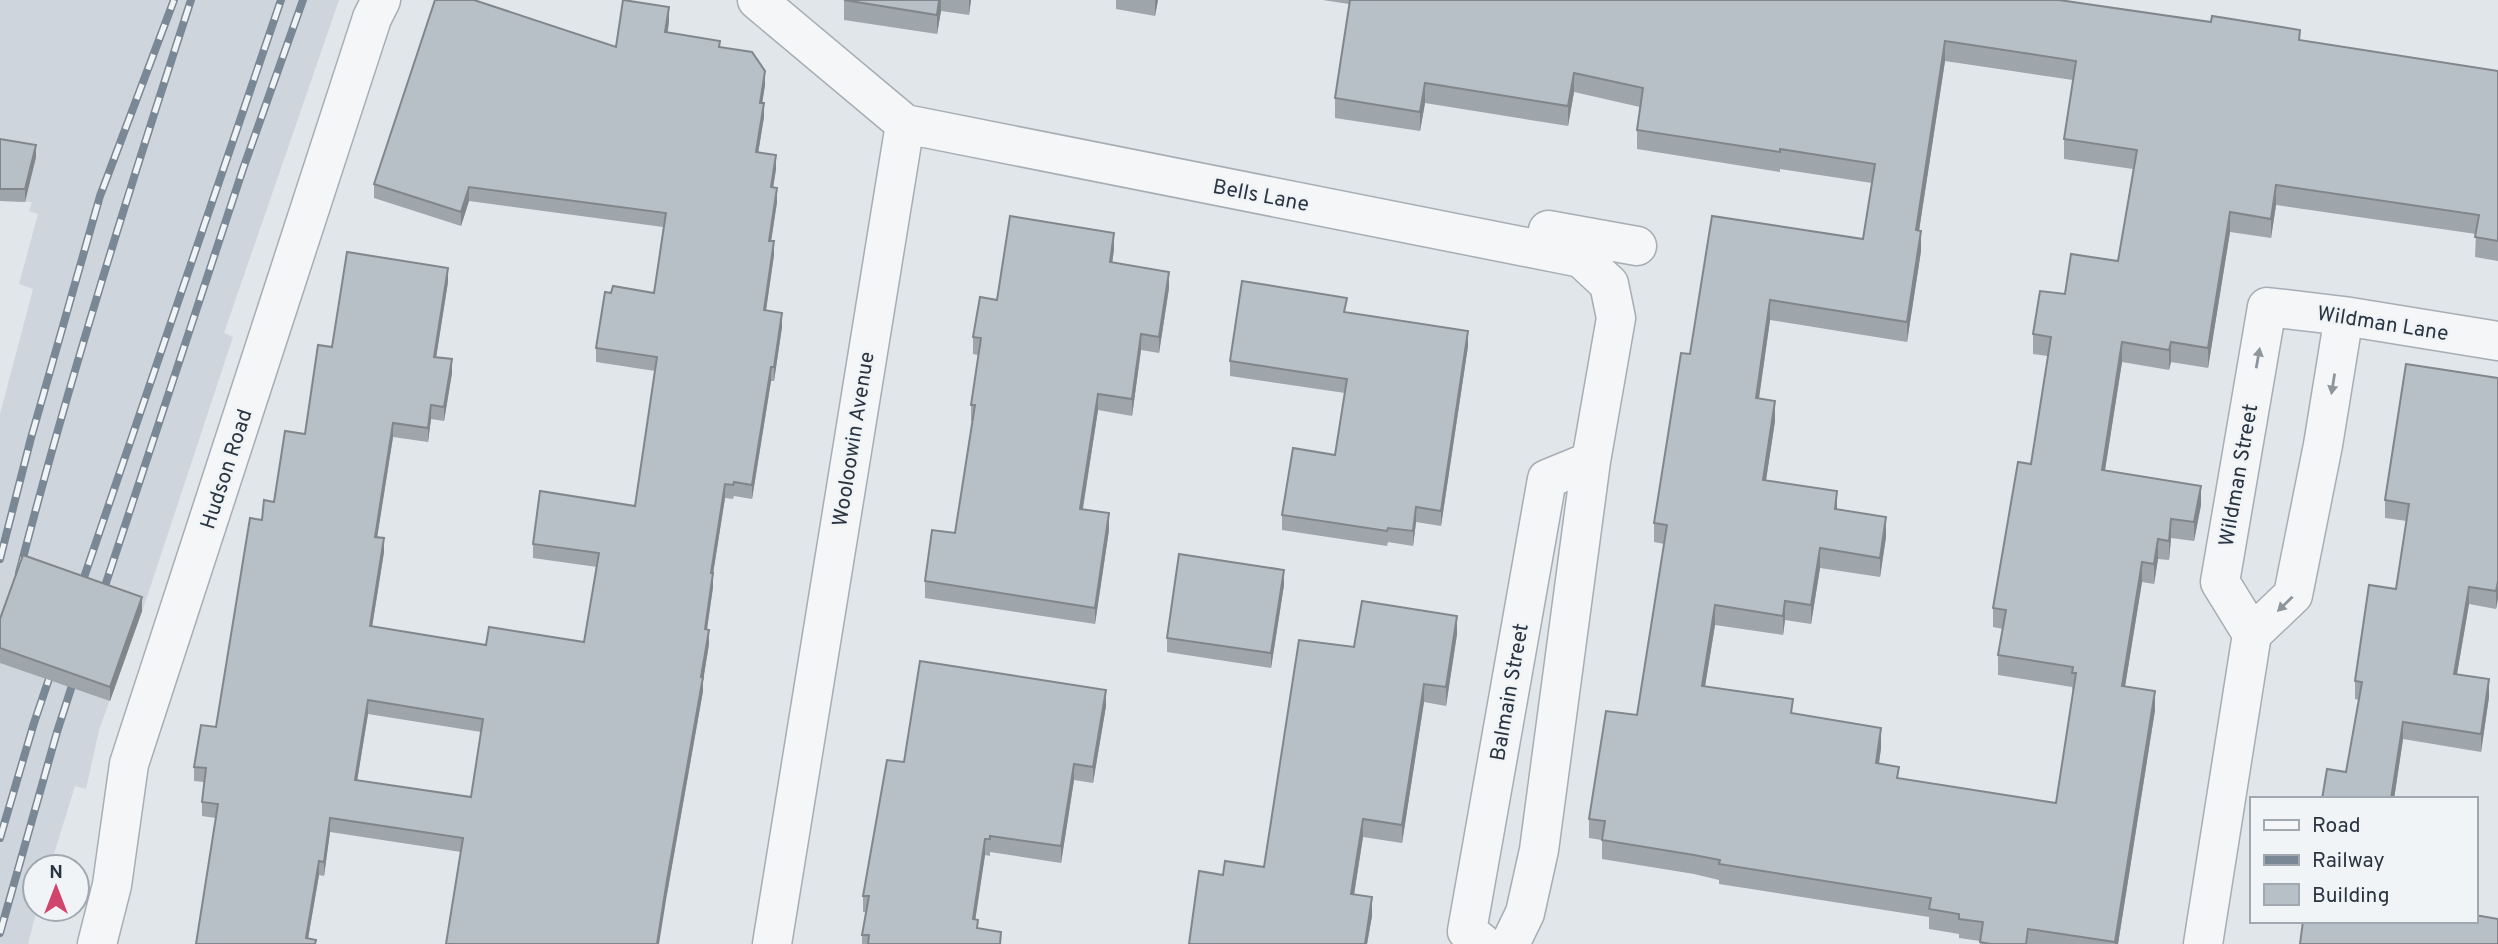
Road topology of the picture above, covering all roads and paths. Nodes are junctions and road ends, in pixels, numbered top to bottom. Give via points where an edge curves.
1 (381, 0) edge
2 (757, 0) edge
3 (905, 124) junction
4 (1402, 223) junction
5 (1637, 246) dead end
6 (2267, 307) joint
7 (2344, 316) junction
8 (2498, 341) edge
9 (1591, 461) junction
10 (2252, 634) junction
11 (97, 944) edge
12 (772, 944) edge
13 (1483, 944) edge
14 (1510, 944) edge
15 (2203, 944) edge

1 - 11 street, Hudson Road via 129,764 112,885
2 - 3 street
3 - 4 street, Bells Lane
3 - 12 street, Wooloowin Avenue
4 - 5 street via 1445,211
4 - 9 street, Bells Lane via 1581,258 1609,284 1616,318
6 - 7 street, Wildman Lane
10 -> 6 street, Wildman Street via 2220,582
7 - 8 street, Wildman Lane
7 -> 10 street via 2293,595
9 - 13 street, Balmain Street via 1547,479 1467,930
9 - 14 street via 1539,850 1525,913
10 - 15 street

